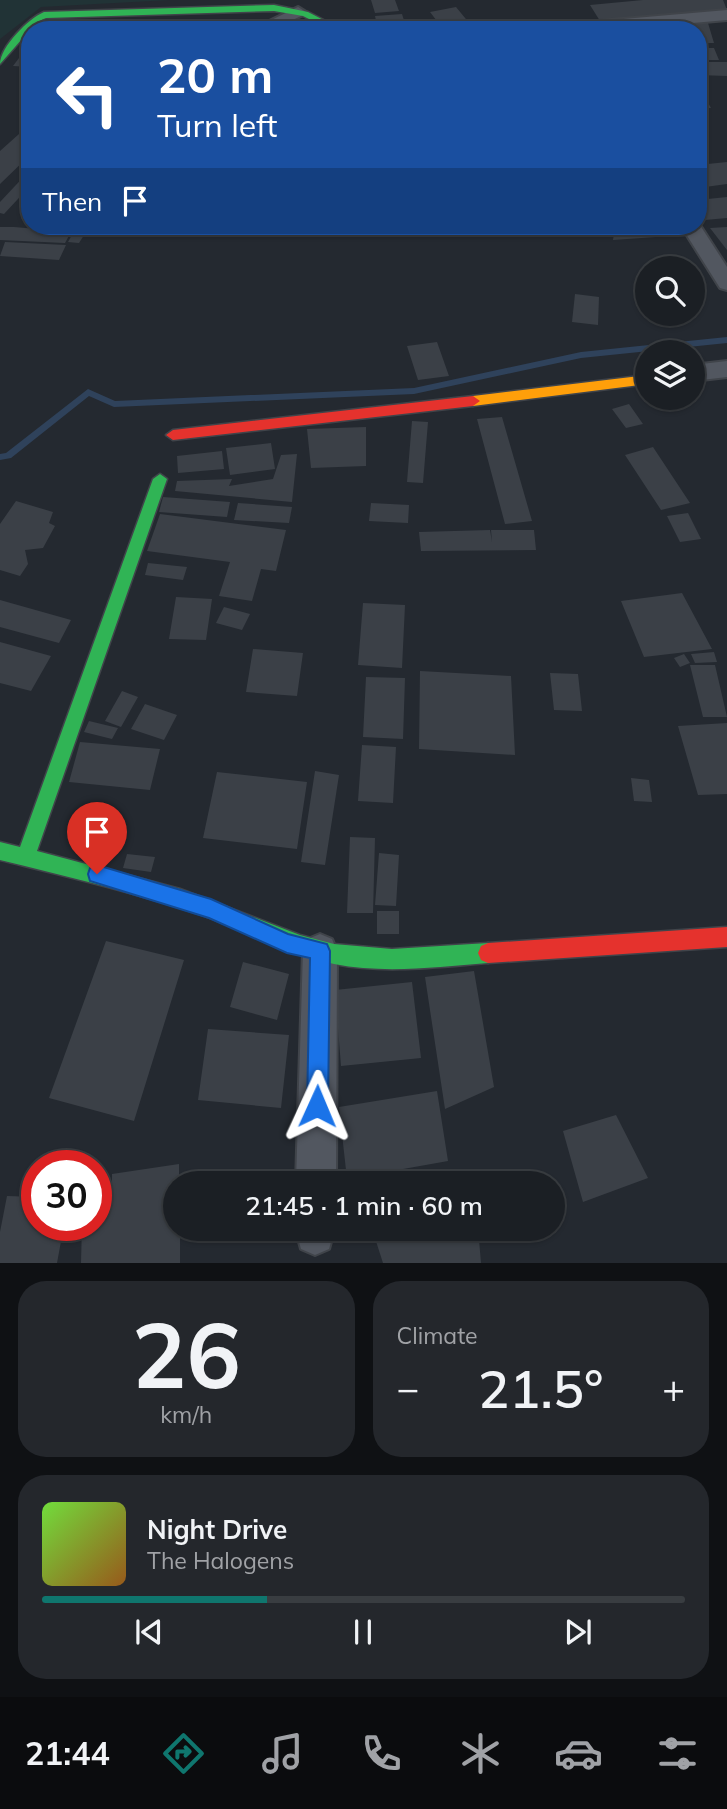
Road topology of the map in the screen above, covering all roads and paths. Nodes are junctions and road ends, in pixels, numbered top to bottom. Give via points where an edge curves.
1 (189, 6) edge
2 (298, 12) junction
3 (727, 15) edge
4 (34, 21) edge
5 (278, 21) edge
6 (318, 21) edge
7 (658, 21) edge
8 (21, 36) edge
9 (0, 61) edge
10 (697, 235) edge
11 (727, 283) edge
12 (727, 369) edge
13 (705, 372) edge
14 (635, 381) edge
15 (173, 435) dead end
16 (160, 479) dead end
17 (0, 851) edge
18 (26, 856) junction
19 (727, 937) edge
20 (320, 951) junction
21 (316, 1171) edge

1 - 2 street
1 - 4 street via 38,16
2 - 5 street
2 - 6 street
3 - 7 street
8 - 9 street
10 - 11 street
12 - 13 street
14 - 15 street
16 - 18 street
17 - 18 street
18 - 20 street via 144,886 287,943
19 - 20 street via 407,959
20 - 21 street

